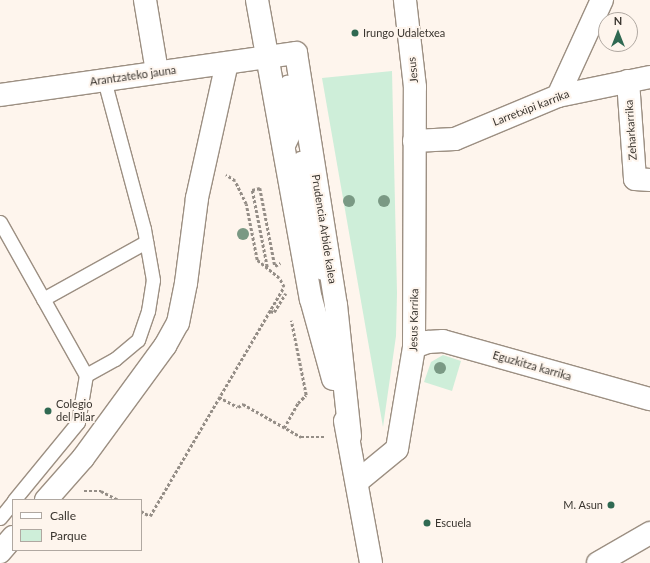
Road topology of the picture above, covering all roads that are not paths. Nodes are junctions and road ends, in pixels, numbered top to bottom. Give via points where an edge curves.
1 (145, 0) edge
2 (256, 0) edge
3 (405, 0) edge
4 (602, 0) edge
5 (266, 57) junction
6 (227, 63) junction
7 (157, 72) junction
8 (650, 77) edge
9 (104, 80) junction
10 (628, 81) junction
11 (287, 82) dead end
12 (0, 95) edge
13 (558, 96) junction
14 (414, 140) junction
15 (292, 157) junction
16 (642, 180) edge
17 (0, 222) edge
18 (146, 242) junction
19 (43, 299) junction
20 (336, 305) junction
21 (414, 347) junction
22 (86, 375) junction
23 (650, 399) edge
24 (350, 436) junction
25 (358, 480) junction
26 (16, 499) edge
27 (47, 499) edge
28 (12, 503) edge
29 (0, 518) edge
30 (650, 533) edge
31 (12, 538) edge
32 (0, 552) edge
33 (371, 563) edge
34 (598, 563) edge

1 - 7 street
2 - 5 street, Prudencia Arbide kalea
3 - 14 street, Jesus via 415,87
4 - 13 street
5 - 6 street, Arantzateko jauna
5 - 15 street, Prudencia Arbide kalea
5 - 20 street, Prudencia Arbide kalea via 296,53
6 - 7 street, Arantzateko jauna
6 - 27 street via 197,198 178,323 165,346 83,458
7 - 9 street, Arantzateko jauna
8 - 10 street, Larretxipi karrika
9 - 12 street, Arantzateko jauna
9 - 18 lane
10 - 13 street, Larretxipi karrika
10 - 16 street, Zeharkarrika
11 - 15 lane via 295,131
13 - 14 street, Larretxipi karrika via 455,139
14 - 21 street, Jesus Karrika
15 - 20 lane via 320,270
15 - 24 street, Prudencia Arbide kalea via 311,299
17 - 19 lane
18 - 19 lane
18 - 22 lane via 153,280 148,311 138,340 115,359
19 - 22 lane
20 - 24 street, Prudencia Arbide kalea
21 - 23 street, Eguzkitza karrika via 428,342 443,341
21 - 25 street, Jesus Karrika via 397,449
22 - 26 lane via 78,422
24 - 25 street, Prudencia Arbide kalea
25 - 33 street, Prudencia Arbide kalea
28 - 29 lane
30 - 34 street
31 - 32 street

